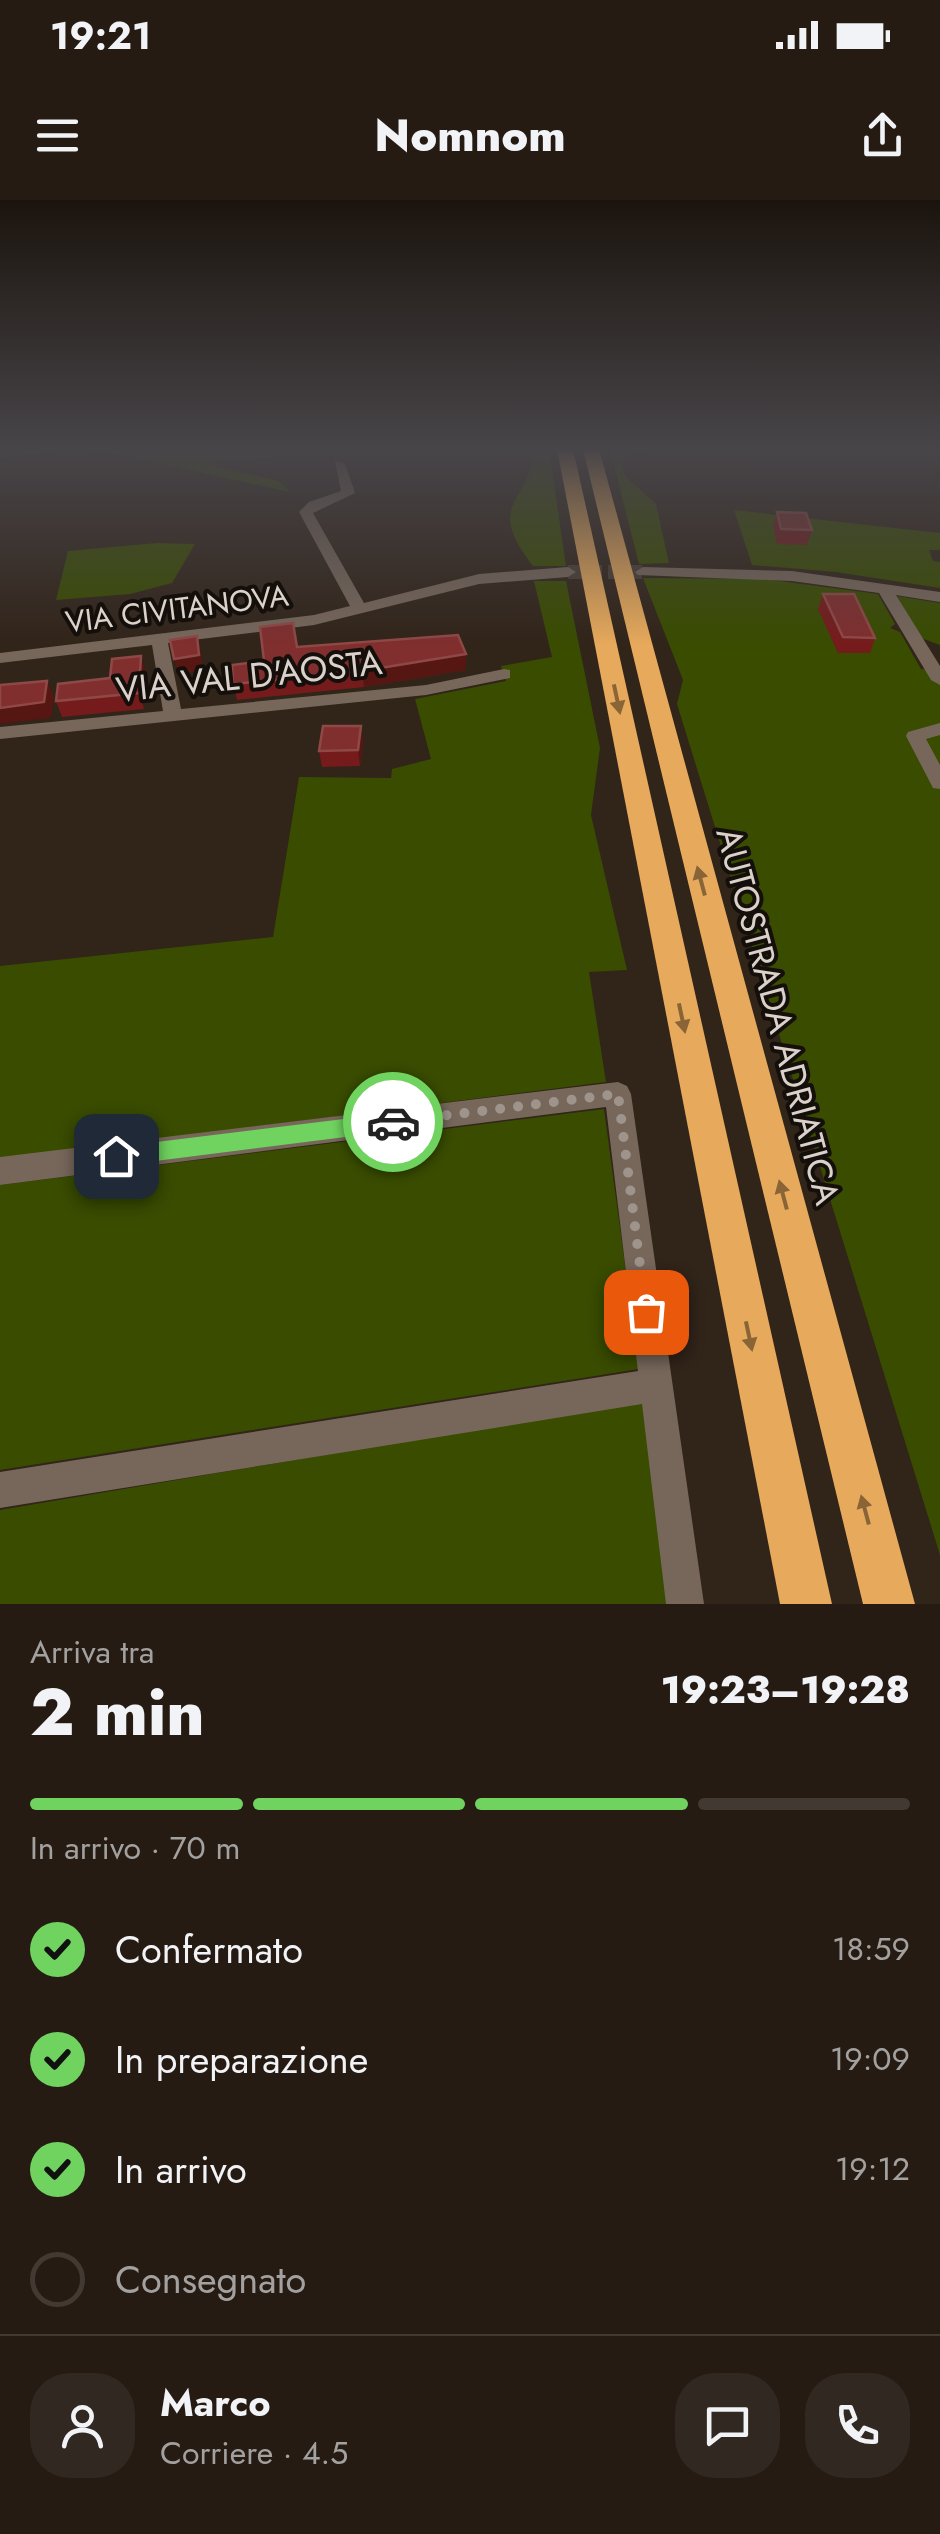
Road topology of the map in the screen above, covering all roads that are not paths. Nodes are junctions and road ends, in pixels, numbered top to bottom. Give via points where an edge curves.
1 (307, 515) edge
2 (578, 515) edge
3 (607, 515) edge
4 (568, 572) tunnel mouth
5 (643, 572) tunnel mouth
6 (884, 588) junction
7 (940, 597) edge
8 (361, 612) junction
9 (160, 639) junction
10 (0, 658) edge
11 (504, 674) dead end
12 (940, 680) edge
13 (173, 717) junction
14 (940, 729) edge
15 (0, 733) edge
16 (940, 783) edge
17 (0, 1171) edge
18 (656, 1384) junction
19 (0, 1490) edge
20 (685, 1604) edge
21 (806, 1604) edge
22 (889, 1604) edge

1 - 8 street, VIA CIVITANOVA
2 -> 21 highway
22 -> 3 highway, AUTOSTRADA ADRIATICA
4 - 8 street, VIA CIVITANOVA via 479,579
5 - 6 street via 758,573
6 - 7 street
6 - 12 street
8 - 9 street, VIA CIVITANOVA
9 - 10 street, VIA CIVITANOVA
9 - 13 street
11 - 13 street, VIA VAL D'AOSTA via 426,690
13 - 15 street, VIA VAL D'AOSTA
14 - 16 street via 915,736
17 - 18 street via 618,1094
18 - 19 street
18 - 20 street

